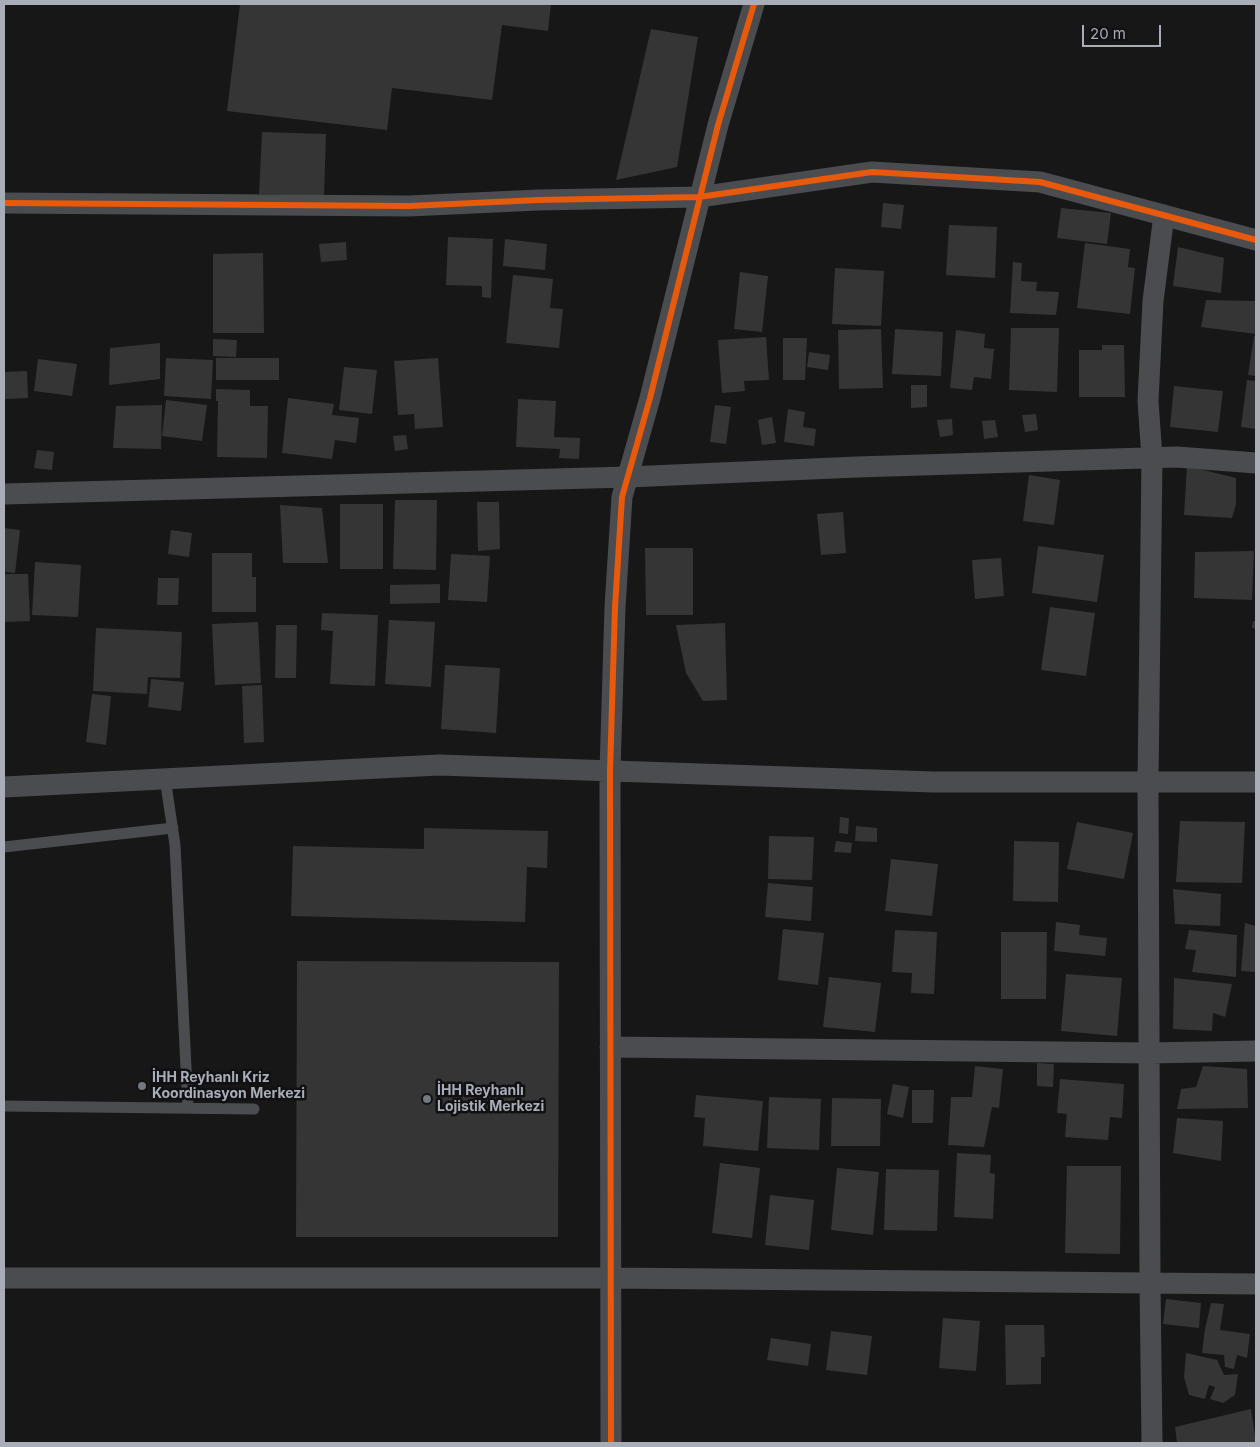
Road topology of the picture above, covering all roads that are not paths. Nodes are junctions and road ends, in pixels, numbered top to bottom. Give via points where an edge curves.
1 (754, 4) edge
2 (700, 197) junction
3 (4, 203) edge
4 (1164, 215) junction
5 (1256, 240) edge
6 (1152, 458) junction
7 (1256, 463) edge
8 (628, 477) junction
9 (4, 494) edge
10 (610, 771) junction
11 (165, 778) junction
12 (1148, 782) junction
13 (1256, 782) edge
14 (4, 787) edge
15 (173, 828) junction
16 (4, 847) edge
17 (610, 1047) junction
18 (1256, 1052) edge
19 (1149, 1053) junction
20 (4, 1106) edge
21 (188, 1108) junction
22 (254, 1108) dead end
23 (4, 1278) edge
24 (611, 1278) junction
25 (1150, 1283) junction
26 (1256, 1284) edge
27 (611, 1443) edge
28 (1152, 1443) edge

1 - 2 street
2 - 3 street via 410,206
2 - 4 street via 872,172 1040,182
2 - 8 street
4 - 5 street
4 - 6 street via 1153,301 1149,392
6 - 7 street
6 - 8 street
6 - 12 street
8 - 9 street
8 - 10 street via 622,498 615,607
10 - 11 street via 439,765
10 - 12 street via 933,782
10 - 17 street
11 - 14 street
11 - 15 lane
12 - 13 street
12 - 19 street
15 - 16 lane
15 - 21 lane
17 - 19 street
17 - 24 street
18 - 19 street
19 - 25 street
20 - 21 lane
21 - 22 lane
23 - 24 street
24 - 25 street
24 - 27 street
25 - 26 street
25 - 28 street

